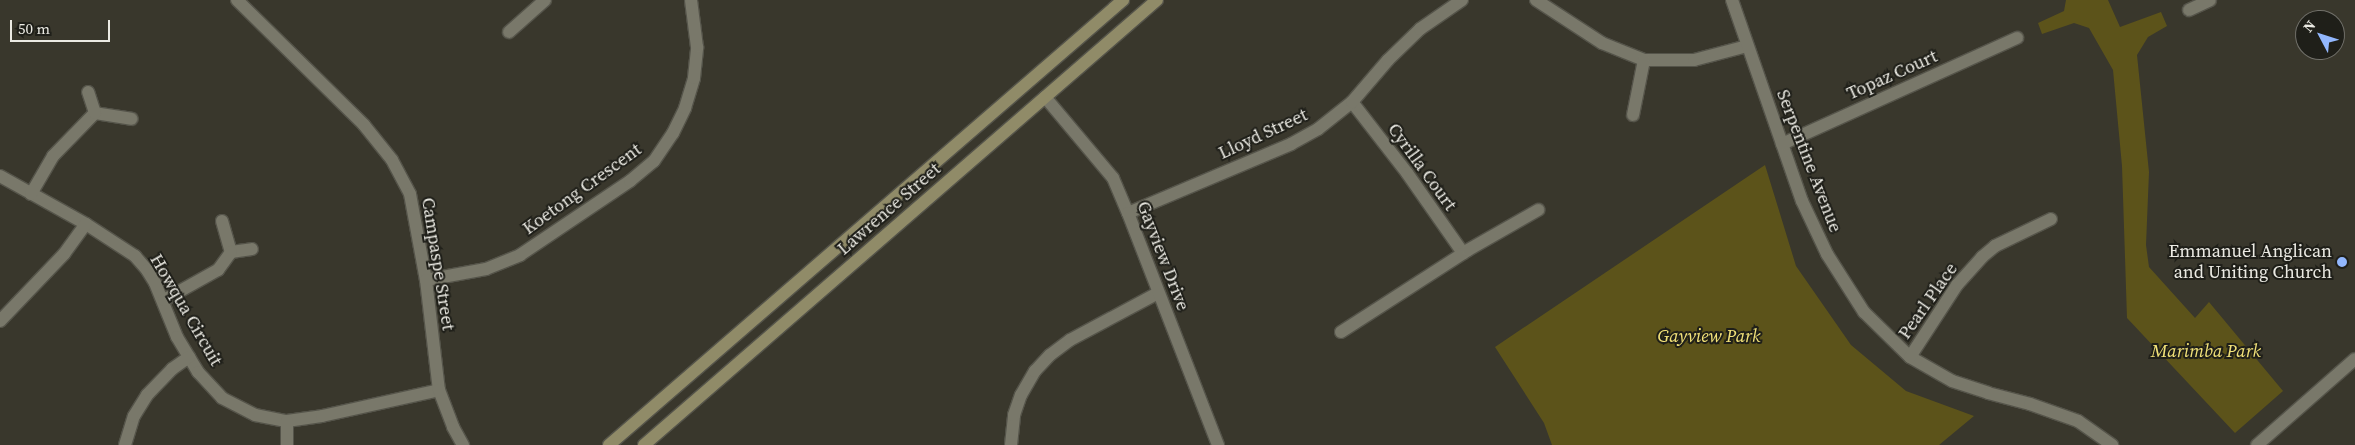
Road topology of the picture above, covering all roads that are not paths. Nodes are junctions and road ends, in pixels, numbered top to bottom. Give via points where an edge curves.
1 (237, 0) edge
2 (546, 0) edge
3 (691, 0) edge
4 (1122, 0) edge
5 (1158, 0) edge
6 (1462, 0) edge
7 (1536, 0) edge
8 (1732, 0) edge
9 (2210, 0) edge
10 (2189, 10) dead end
11 (509, 32) dead end
12 (2017, 38) dead end
13 (1747, 46) junction
14 (1644, 60) junction
15 (1030, 81) junction
16 (88, 92) dead end
17 (1045, 97) junction
18 (1352, 102) junction
19 (95, 113) junction
20 (1633, 115) dead end
21 (132, 119) dead end
22 (1782, 144) junction
23 (0, 176) edge
24 (31, 194) junction
25 (1538, 210) dead end
26 (1128, 214) junction
27 (2051, 219) dead end
28 (222, 221) dead end
29 (86, 224) junction
30 (252, 249) dead end
31 (232, 252) junction
32 (1463, 253) junction
33 (426, 280) junction
34 (1158, 293) junction
35 (164, 300) junction
36 (0, 321) edge
37 (1341, 332) dead end
38 (189, 357) junction
39 (1910, 357) junction
40 (2355, 359) edge
41 (439, 390) junction
42 (287, 421) junction
43 (125, 445) edge
44 (287, 445) edge
45 (463, 445) edge
46 (609, 445) edge
47 (644, 445) edge
48 (1011, 445) edge
49 (1218, 445) edge
50 (2112, 445) edge
51 (2257, 445) edge

1 - 33 street, Campaspe Street via 364,125 392,160 410,194
2 - 11 street
3 - 33 street, Koetong Crescent via 697,46 694,78 686,108 654,160 630,181 520,255 486,269
4 - 15 main road, Lawrence Street
5 - 17 main road, Lawrence Street
6 - 18 street, Lloyd Street via 1420,29
7 - 14 street via 1602,43
8 - 13 street, Serpentine Avenue
9 - 10 street
12 - 22 street, Topaz Court
13 - 14 street via 1694,60
13 - 22 street, Serpentine Avenue
14 - 20 street
15 - 17 main road
15 - 46 main road, Lawrence Street
16 - 19 street
17 - 26 street, Gayview Drive via 1112,178
17 - 47 main road, Lawrence Street
18 - 26 street, Lloyd Street via 1318,130 1291,144
18 - 32 street, Cyrilla Court via 1408,173
19 - 21 street
19 - 24 street via 53,156
22 - 39 street, Serpentine Avenue via 1802,201 1827,254 1854,299 1878,328
23 - 24 street, Howqua Circuit
24 - 29 street, Howqua Circuit
25 - 32 street
26 - 34 street, Gayview Drive
27 - 39 street, Pearl Place via 1995,246 1982,257 1957,285
28 - 31 street
29 - 35 street, Howqua Circuit via 135,256
29 - 36 street via 64,254
30 - 31 street
31 - 35 street via 218,270
32 - 37 street
33 - 41 street, Campaspe Street
34 - 48 street via 1070,340 1040,366 1021,395 1014,415
34 - 49 street, Gayview Drive
35 - 38 street, Howqua Circuit via 177,337
38 - 42 street, Howqua Circuit via 222,398 255,415
38 - 43 street via 172,368 147,395 134,416
39 - 50 street, Serpentine Avenue via 1959,384 2030,404 2078,422
40 - 51 street
41 - 42 street, Howqua Circuit
41 - 45 street, Campaspe Street
42 - 44 street

